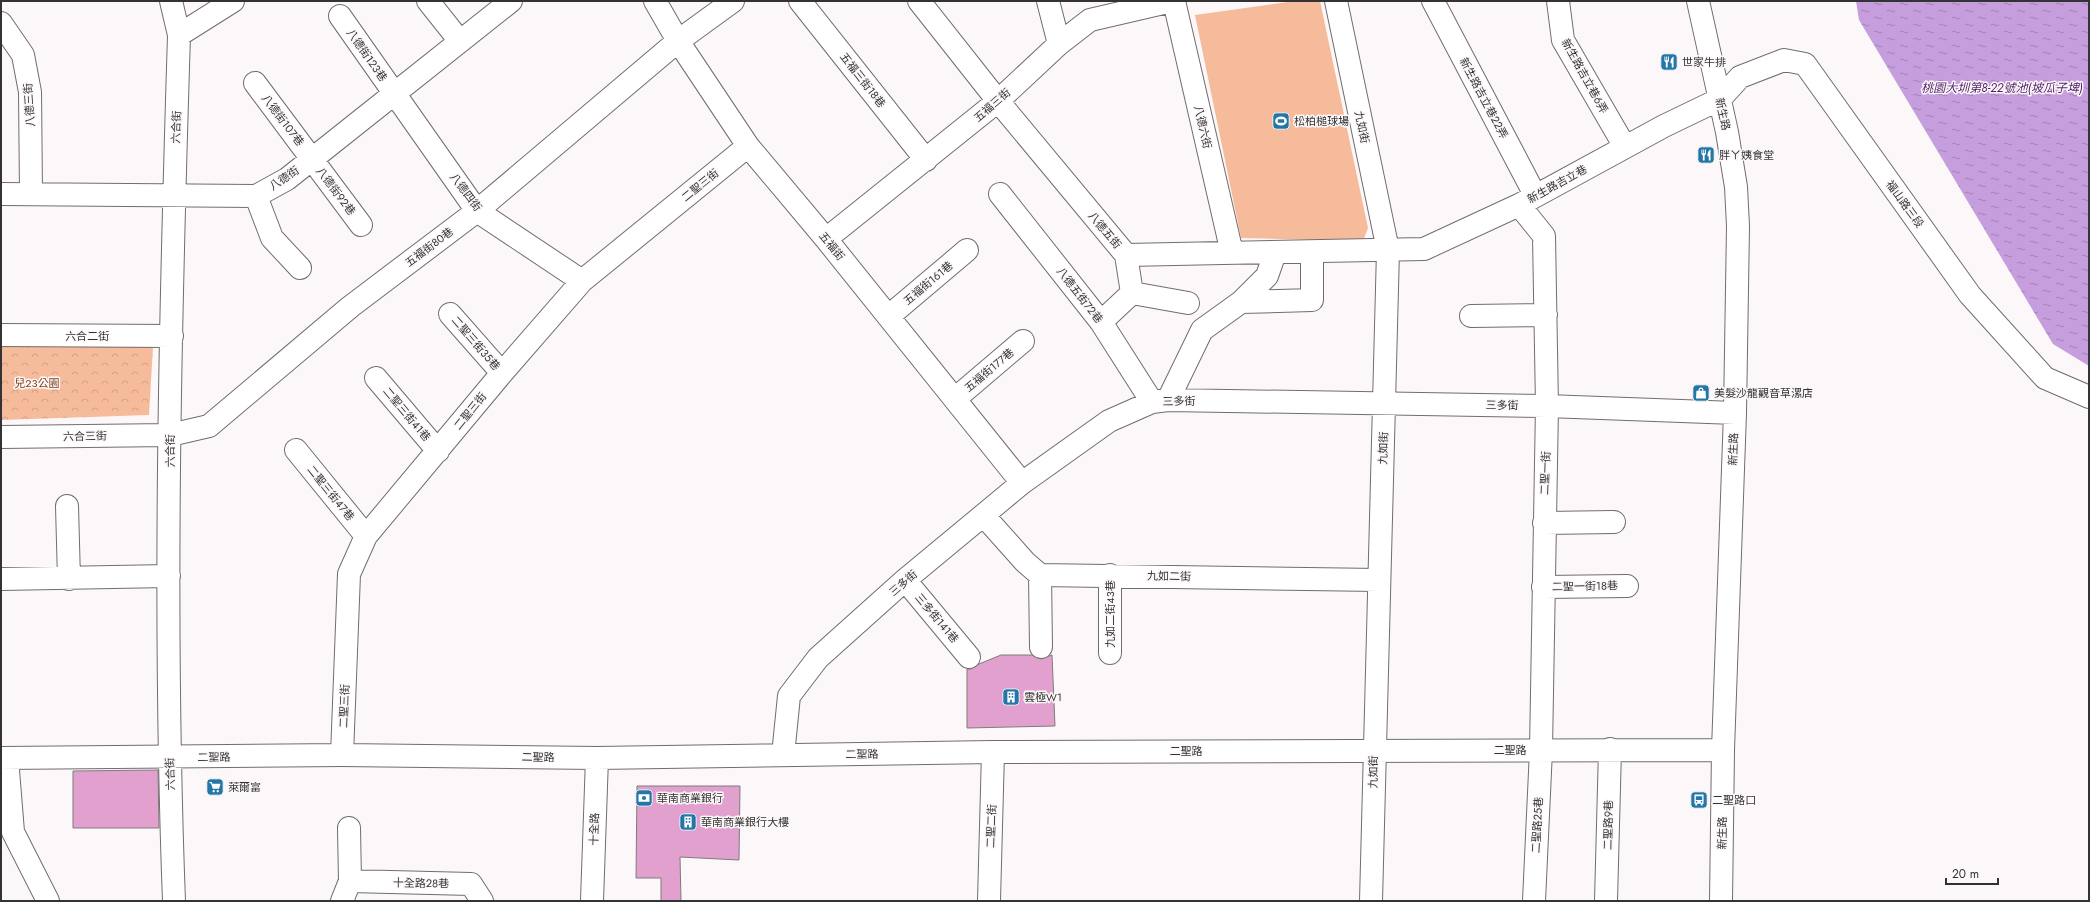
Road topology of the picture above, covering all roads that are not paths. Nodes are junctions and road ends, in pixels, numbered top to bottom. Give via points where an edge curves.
1 (171, 1) edge
2 (233, 1) edge
3 (428, 1) edge
4 (511, 1) edge
5 (654, 1) edge
6 (733, 1) edge
7 (800, 1) edge
8 (919, 1) edge
9 (1048, 1) edge
10 (1173, 1) edge
11 (1336, 1) edge
12 (1433, 1) edge
13 (1558, 1) edge
14 (1698, 1) edge
15 (340, 16) dead end
16 (1, 23) edge
17 (179, 35) junction
18 (459, 40) junction
19 (678, 41) junction
20 (1059, 44) junction
21 (255, 83) dead end
22 (393, 93) junction
23 (1720, 99) junction
24 (998, 101) junction
25 (748, 146) junction
26 (1625, 147) junction
27 (312, 158) junction
28 (926, 160) junction
29 (1, 194) edge
30 (31, 194) junction
31 (1000, 194) dead end
32 (174, 196) junction
33 (256, 196) junction
34 (1527, 200) junction
35 (477, 211) junction
36 (361, 225) dead end
37 (826, 239) junction
38 (967, 250) dead end
39 (1388, 250) junction
40 (1275, 252) junction
41 (1312, 252) junction
42 (1232, 253) junction
43 (1126, 255) junction
44 (300, 268) dead end
45 (582, 281) junction
46 (1132, 294) junction
47 (1241, 302) junction
48 (1188, 303) dead end
49 (450, 314) dead end
50 (1546, 315) junction
51 (889, 316) junction
52 (1471, 316) dead end
53 (1101, 322) junction
54 (1, 336) edge
55 (172, 336) junction
56 (1023, 341) dead end
57 (502, 373) junction
58 (376, 378) dead end
59 (2089, 397) edge
60 (956, 398) junction
61 (1160, 401) junction
62 (1384, 404) junction
63 (1547, 406) junction
64 (1734, 413) junction
65 (170, 435) junction
66 (1, 437) edge
67 (296, 450) dead end
68 (438, 451) junction
69 (1022, 483) junction
70 (67, 506) dead end
71 (984, 516) junction
72 (1614, 522) dead end
73 (1544, 523) junction
74 (366, 536) junction
75 (1040, 575) junction
76 (1110, 575) junction
77 (169, 576) junction
78 (1, 580) edge
79 (69, 580) junction
80 (905, 580) junction
81 (1379, 580) junction
82 (1627, 586) dead end
83 (1543, 587) junction
84 (1041, 647) dead end
85 (1110, 653) dead end
86 (969, 656) dead end
87 (1610, 749) junction
88 (1541, 750) junction
89 (1723, 750) junction
90 (1374, 751) junction
91 (993, 752) junction
92 (342, 755) junction
93 (783, 755) junction
94 (169, 757) junction
95 (4, 758) edge
96 (597, 758) junction
97 (349, 828) dead end
98 (346, 891) edge
99 (48, 901) edge
100 (174, 901) edge
101 (482, 901) edge
102 (592, 901) edge
103 (989, 901) edge
104 (1371, 901) edge
105 (1534, 901) edge
106 (1606, 901) edge
107 (1721, 901) edge

1 - 17 street, 六合街
2 - 17 street
3 - 18 street
4 - 18 street, 八德街
5 - 19 street, 五福街
6 - 19 street, 五福街80巷
7 - 28 street, 五福三街18巷
8 - 24 street, 八德五街
9 - 20 street
10 - 20 street, 五福三街 via 1090,20
10 - 42 street, 八德六街
11 - 39 street, 九如街
12 - 34 street, 新生路吉立巷22弄
13 - 26 street, 新生路吉立巷6弄 via 1563,40
14 - 23 street, 新生路
15 - 22 street, 八德街123巷
16 - 30 street, 八德三街 via 23,55 30,92
17 - 32 street, 六合街
18 - 22 street, 八德街
19 - 25 street, 五福街
19 - 35 street, 五福街80巷
20 - 24 street, 五福三街
21 - 27 street, 八德街107巷
22 - 27 street, 八德街
22 - 35 street, 八德四街
23 - 26 street, 新生路吉立巷
23 - 59 street, 福山路三段 via 1746,74 1784,60 1805,64 1970,295 2045,378
23 - 64 street, 新生路 via 1736,186 1738,226
24 - 28 street, 五福三街
24 - 43 street, 八德五街
25 - 37 street, 五福街
25 - 45 street, 二聖三街
26 - 34 street, 新生路吉立巷
27 - 33 street, 八德街 via 287,179
27 - 36 street, 八德街92巷
28 - 37 street, 五福三街
29 - 30 street, 八德街
30 - 32 street, 八德街
31 - 53 street, 八德五街72巷
32 - 33 street, 八德街
32 - 55 street, 六合街
33 - 44 street via 272,238
34 - 39 street, 新生路吉立巷 via 1424,249
34 - 50 street, 二聖一街 via 1544,236
35 - 45 street, 八德四街
35 - 65 street, 五福街80巷 via 350,307 209,426
37 - 51 street, 五福街
38 - 51 street, 五福街161巷
39 - 41 street, 八德五街
39 - 62 street, 九如街
40 - 41 street, 八德五街
40 - 42 street, 八德五街
40 - 47 street via 1267,276
41 - 47 street via 1312,300
42 - 43 street, 八德五街
43 - 46 street
45 - 57 street, 二聖三街
46 - 48 street
46 - 53 street
47 - 61 street via 1202,330
49 - 57 street, 二聖三街35巷
50 - 52 street
50 - 63 street, 二聖一街
51 - 60 street, 五福街
53 - 61 street, 八德五街72巷
54 - 55 street, 六合二街
55 - 65 street, 六合街
56 - 60 street, 五福街177巷
57 - 68 street, 二聖三街
58 - 68 street, 二聖三街41巷
60 - 69 street, 五福街
61 - 62 street, 三多街
61 - 69 street, 三多街 via 1109,421
62 - 63 street, 三多街
62 - 81 street, 九如街
63 - 64 street, 三多街
63 - 73 street, 二聖一街
64 - 89 street, 新生路
65 - 66 street, 六合三街
65 - 77 street, 六合街
67 - 74 street, 二聖三街47巷
68 - 74 street, 二聖三街
69 - 71 street, 三多街
70 - 79 street
71 - 75 street
71 - 80 street, 三多街
72 - 73 street
73 - 83 street, 二聖一街
74 - 92 street, 二聖三街 via 349,574
75 - 76 street, 九如二街
75 - 84 street
76 - 81 street, 九如二街
76 - 85 street, 九如二街43巷
77 - 79 street
77 - 94 street, 六合街
78 - 79 street
80 - 86 street, 三多街141巷
80 - 93 street, 三多街 via 818,658 790,696
81 - 90 street, 九如街
82 - 83 street, 二聖一街18巷
83 - 88 street, 二聖一街
87 - 88 street, 二聖路
87 - 89 street, 二聖路
87 - 106 street, 二聖路9巷
88 - 90 street, 二聖路
88 - 105 street, 二聖路25巷
89 - 107 street, 新生路
90 - 91 street, 二聖路
90 - 104 street, 九如街
91 - 93 street, 二聖路
91 - 103 street, 二聖二街
92 - 94 street, 二聖路
92 - 96 street, 二聖路
93 - 96 street, 二聖路
94 - 95 street, 二聖路
94 - 100 street, 六合街
95 - 99 street via 13,832
96 - 102 street, 十全路
97 - 98 street
98 - 101 street, 十全路28巷 via 472,884

